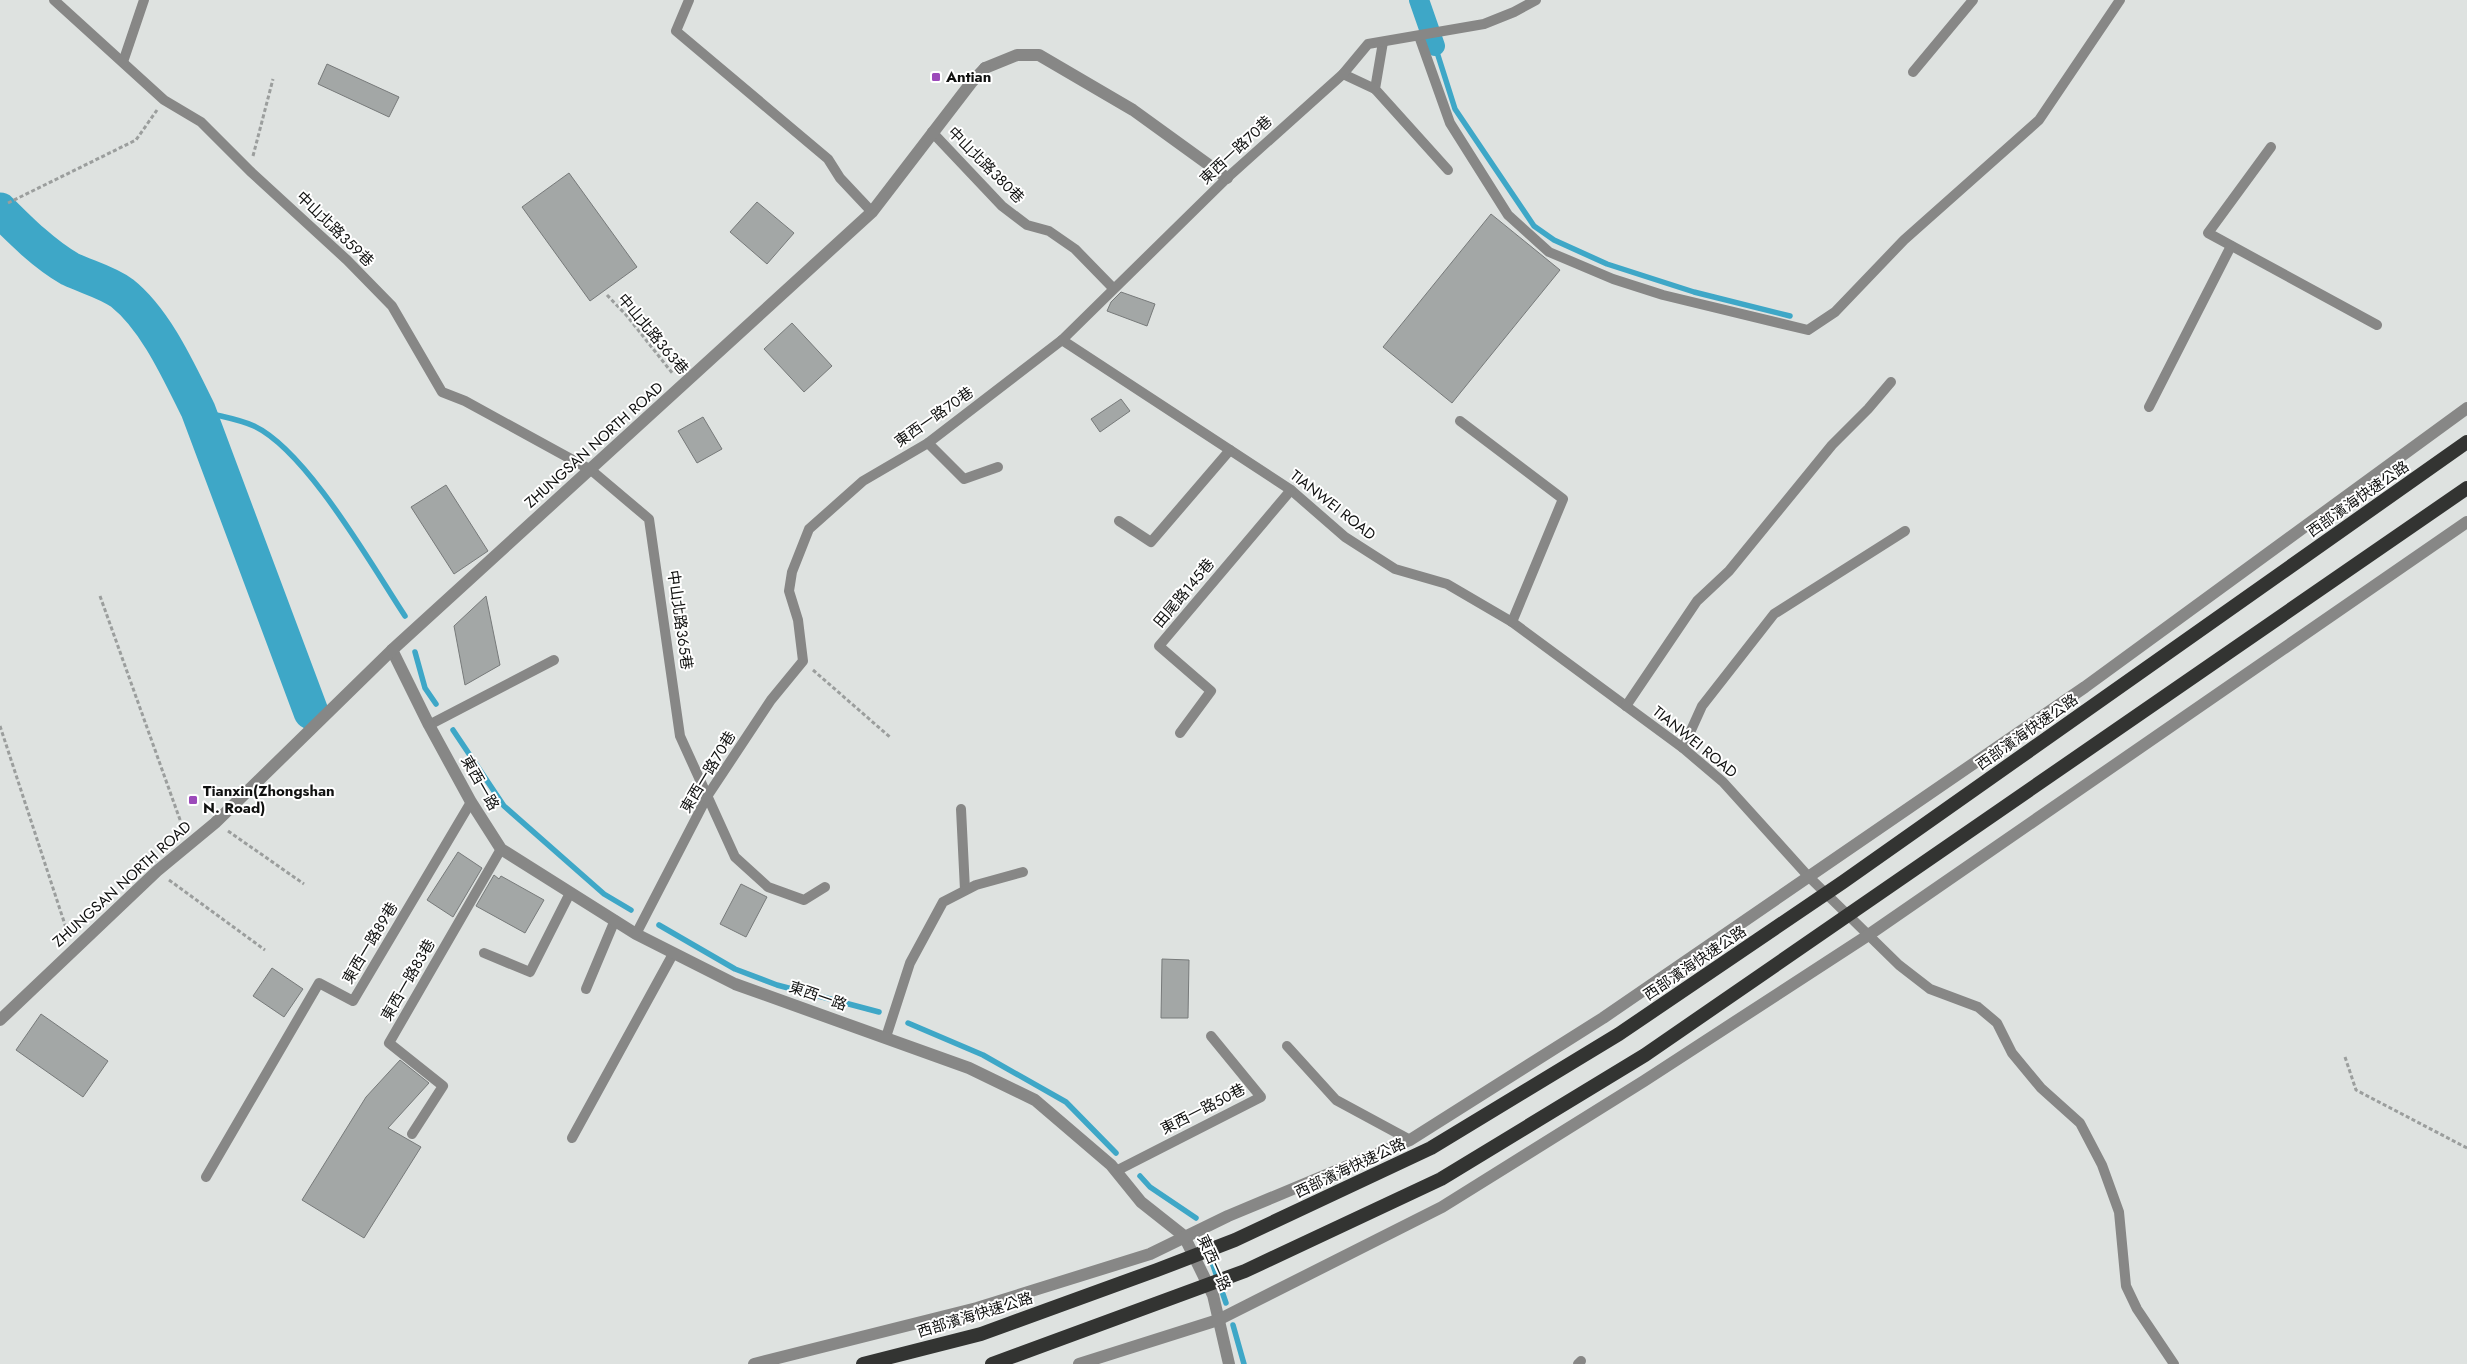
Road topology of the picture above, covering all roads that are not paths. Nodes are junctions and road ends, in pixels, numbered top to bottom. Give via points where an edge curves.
1 (54, 0) edge
2 (144, 0) edge
3 (689, 0) edge
4 (1536, 0) edge
5 (1972, 0) edge
6 (2120, 0) edge
7 (1419, 36) junction
8 (1383, 42) junction
9 (123, 62) junction
10 (1913, 72) dead end
11 (1343, 74) junction
12 (1375, 89) junction
13 (932, 132) junction
14 (2271, 147) dead end
15 (1448, 170) dead end
16 (1227, 178) junction
17 (872, 212) junction
18 (2231, 246) junction
19 (1113, 288) junction
20 (2377, 325) dead end
21 (1062, 340) junction
22 (1891, 382) dead end
23 (2149, 407) dead end
24 (2464, 410) edge
25 (1460, 421) dead end
26 (2467, 442) edge
27 (928, 443) junction
28 (1230, 450) junction
29 (998, 467) dead end
30 (591, 470) junction
31 (2467, 488) edge
32 (1292, 490) junction
33 (1119, 521) dead end
34 (2467, 522) edge
35 (1905, 531) dead end
36 (1512, 622) junction
37 (392, 650) junction
38 (554, 660) dead end
39 (1626, 706) junction
40 (429, 725) junction
41 (1180, 733) dead end
42 (1683, 748) junction
43 (708, 795) junction
44 (471, 802) junction
45 (961, 809) dead end
46 (501, 849) junction
47 (1024, 872) dead end
48 (1808, 876) junction
49 (825, 887) dead end
50 (964, 890) junction
51 (570, 893) junction
52 (615, 920) junction
53 (636, 934) junction
54 (1867, 936) junction
55 (484, 953) dead end
56 (673, 954) junction
57 (586, 989) dead end
58 (0, 1020) edge
59 (1211, 1036) dead end
60 (886, 1037) junction
61 (1287, 1046) dead end
62 (412, 1134) dead end
63 (572, 1138) dead end
64 (1410, 1140) junction
65 (1116, 1171) junction
66 (206, 1177) dead end
67 (1184, 1236) junction
68 (1218, 1320) junction
69 (754, 1364) edge
70 (864, 1364) edge
71 (992, 1364) edge
72 (1079, 1364) edge
73 (1229, 1364) edge
74 (2174, 1364) edge

1 - 9 lane, 中山北路359巷
2 - 9 lane
3 - 17 lane via 676,31 828,159 840,178
4 - 7 lane, 東西一路70巷 via 1484,24
5 - 10 lane
6 - 7 lane via 2039,120 1904,240 1835,312 1808,330 1663,296 1549,252 1508,215 1450,123
7 - 8 lane, 東西一路70巷
8 - 11 lane, 東西一路70巷 via 1368,44
8 - 12 lane
9 - 30 lane, 中山北路359巷 via 164,100 201,122 392,306 442,392 465,401
11 - 12 lane
11 - 16 lane, 東西一路70巷
12 - 15 lane
13 - 16 street, ZHUNGSAN NORTH ROAD via 985,68 1016,55 1039,55 1133,110
13 - 17 street, ZHUNGSAN NORTH ROAD
13 - 19 lane, 中山北路380巷 via 1002,206 1027,225 1049,231 1075,249
14 - 18 lane via 2208,233
16 - 19 lane, 東西一路70巷
17 - 30 street, ZHUNGSAN NORTH ROAD
18 - 20 lane
18 - 23 lane
19 - 21 lane, 東西一路70巷
21 - 27 lane, 東西一路70巷
21 - 28 lane, TIANWEI ROAD
22 - 39 lane via 1832,444 1729,571 1697,601
24 - 48 street via 2085,687
25 - 36 lane via 1563,499
26 - 70 highway, 西部濱海快速公路 via 1843,882 1619,1034 1431,1148 1235,1240 1157,1270 981,1334
27 - 29 lane via 964,479
27 - 43 lane, 東西一路70巷 via 863,481 809,530 792,572 789,591 798,620 803,661 771,700
28 - 32 lane, TIANWEI ROAD
28 - 33 lane via 1151,542
30 - 37 street, ZHUNGSAN NORTH ROAD
30 - 43 lane, 中山北路365巷 via 649,519 680,736
31 - 71 highway via 1645,1055 1441,1179 1245,1271
32 - 36 lane, TIANWEI ROAD via 1346,537 1395,569 1447,584
32 - 41 lane, 田尾路145巷 via 1159,646 1211,691
34 - 54 street
35 - 42 lane via 1774,614 1702,706
36 - 39 lane, TIANWEI ROAD
37 - 40 street, 東西一路
37 - 58 street, ZHUNGSAN NORTH ROAD via 215,822 157,871
38 - 40 lane
39 - 42 lane, TIANWEI ROAD
40 - 44 street, 東西一路
42 - 48 lane, TIANWEI ROAD via 1723,782
43 - 49 lane, 中山北路365巷 via 735,857 768,887 804,900
43 - 53 lane, 東西一路70巷
44 - 46 street, 東西一路
44 - 66 lane, 東西一路89巷 via 353,1001 319,983
45 - 50 lane
46 - 51 street, 東西一路
46 - 62 lane, 東西一路83巷 via 389,1043 443,1086
47 - 50 lane
48 - 54 lane, TIANWEI ROAD
48 - 64 street via 1603,1018
50 - 60 lane via 943,902 925,933 910,963
51 - 52 street, 東西一路
51 - 55 lane via 530,972
52 - 53 street, 東西一路
52 - 57 lane
53 - 56 street, 東西一路
54 - 68 street via 1442,1207
54 - 74 lane, TIANWEI ROAD via 1930,989 1978,1007 1997,1023 2012,1053 2041,1088 2080,1123 2102,1165 2118,1212 2126,1286 2137,1309
56 - 60 street, 東西一路 via 735,984
56 - 63 lane
59 - 65 lane, 東西一路50巷 via 1261,1097
60 - 65 street, 東西一路 via 969,1068 1035,1100
61 - 64 lane via 1336,1100
64 - 67 street
65 - 67 street, 東西一路 via 1141,1202
67 - 68 street, 東西一路 via 1213,1295
67 - 69 street via 1150,1254 977,1308
68 - 72 street
68 - 73 street, 東西一路

